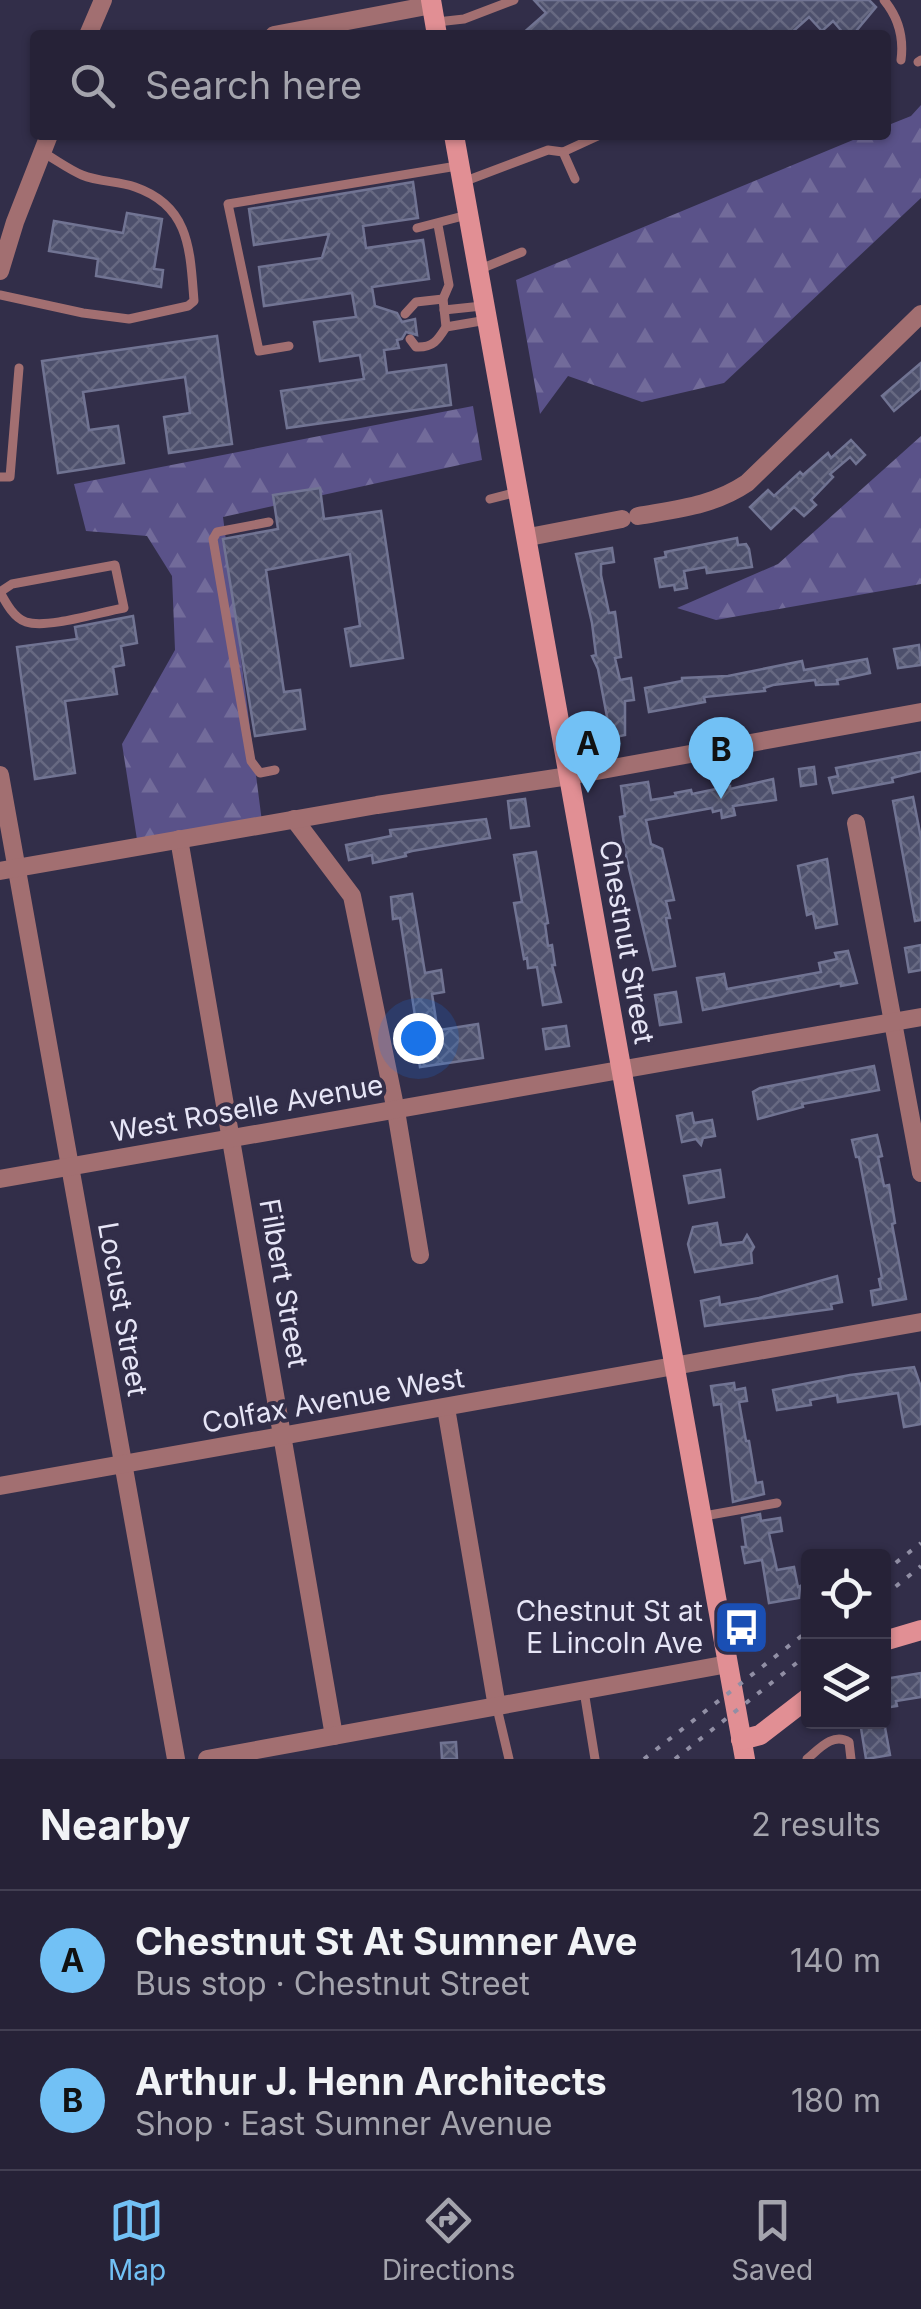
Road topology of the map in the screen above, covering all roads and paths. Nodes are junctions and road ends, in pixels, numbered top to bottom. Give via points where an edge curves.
1 (103, 0) edge
2 (514, 0) edge
3 (884, 0) edge
4 (433, 16) edge
5 (90, 30) edge
6 (316, 30) edge
7 (901, 60) dead end
8 (455, 140) edge
9 (589, 140) edge
10 (45, 144) edge
11 (562, 152) junction
12 (461, 174) junction
13 (575, 178) dead end
14 (469, 215) junction
15 (438, 225) junction
16 (417, 228) dead end
17 (522, 252) dead end
18 (478, 270) junction
19 (0, 271) edge
20 (0, 295) edge
21 (443, 304) junction
22 (486, 313) junction
23 (405, 314) dead end
24 (921, 314) edge
25 (446, 328) junction
26 (410, 340) dead end
27 (290, 346) dead end
28 (19, 368) dead end
29 (0, 477) edge
30 (520, 492) junction
31 (490, 499) dead end
32 (269, 522) dead end
33 (528, 537) junction
34 (0, 592) edge
35 (921, 712) edge
36 (275, 770) dead end
37 (0, 775) edge
38 (569, 776) junction
39 (294, 819) junction
40 (856, 823) dead end
41 (179, 839) junction
42 (8, 869) edge
43 (921, 1017) edge
44 (892, 1023) junction
45 (622, 1071) junction
46 (396, 1111) junction
47 (231, 1139) junction
48 (70, 1166) junction
49 (921, 1173) edge
50 (0, 1178) edge
51 (420, 1255) dead end
52 (921, 1322) edge
53 (675, 1367) junction
54 (446, 1408) junction
55 (282, 1436) junction
56 (123, 1464) junction
57 (0, 1486) edge
58 (777, 1502) dead end
59 (702, 1516) junction
60 (921, 1630) edge
61 (891, 1639) edge
62 (728, 1664) junction
63 (584, 1691) junction
64 (801, 1703) edge
65 (497, 1707) junction
66 (334, 1736) junction
67 (743, 1750) edge
68 (176, 1759) edge
69 (207, 1759) edge
70 (509, 1759) edge
71 (595, 1759) edge
72 (808, 1759) edge
73 (851, 1759) edge

1 - 5 street
2 - 4 lane via 464,19
3 - 7 lane via 899,22
4 - 6 street
8 - 12 street, Chestnut Street
9 - 11 lane
10 - 19 street
10 - 20 lane via 85,177 133,186 176,214 185,231 192,303 128,319
11 - 12 lane
11 - 13 lane
12 - 14 street, Chestnut Street
12 - 27 lane via 228,204 259,351
14 - 15 lane
14 - 18 street, Chestnut Street
15 - 16 lane
15 - 21 lane via 449,285
17 - 18 lane
18 - 22 street, Chestnut Street
21 - 22 lane
21 - 23 lane via 416,302
21 - 25 lane
22 - 25 lane
22 - 30 street, Chestnut Street
24 - 33 street via 724,499
25 - 26 lane via 426,347
28 - 29 lane via 10,477
30 - 31 lane
30 - 33 street, Chestnut Street
32 - 36 lane via 217,532 213,540 251,761 260,773
33 - 38 street, Chestnut Street
34 - 34 lane via 24,622 124,608 114,564
35 - 38 street
37 - 42 street, Locust Street
38 - 39 street
38 - 45 street, Chestnut Street
39 - 41 street
39 - 46 street via 352,896
40 - 44 street
41 - 42 street
41 - 47 street, Filbert Street
42 - 48 street, Locust Street
43 - 44 street, West Roselle Avenue
44 - 45 street, West Roselle Avenue
44 - 49 street
45 - 46 street, West Roselle Avenue
45 - 53 street, Chestnut Street
46 - 47 street, West Roselle Avenue
46 - 51 street
47 - 48 street, West Roselle Avenue
47 - 55 street, Filbert Street
48 - 50 street, West Roselle Avenue
48 - 56 street, Locust Street
52 - 53 street, Colfax Avenue West
53 - 54 street, Colfax Avenue West
53 - 59 street, Chestnut Street
54 - 55 street, Colfax Avenue West
54 - 65 street
55 - 56 street, Colfax Avenue West
55 - 66 street, Filbert Street
56 - 57 street, Colfax Avenue West
56 - 68 street, Locust Street
58 - 59 lane
59 - 62 street, Chestnut Street
60 - 61 street
62 - 63 street
62 - 67 street, Chestnut Street
63 - 65 street
63 - 71 lane
64 - 67 street
65 - 66 street
65 - 70 lane
66 - 69 street
72 - 73 lane via 832,1739 844,1738

